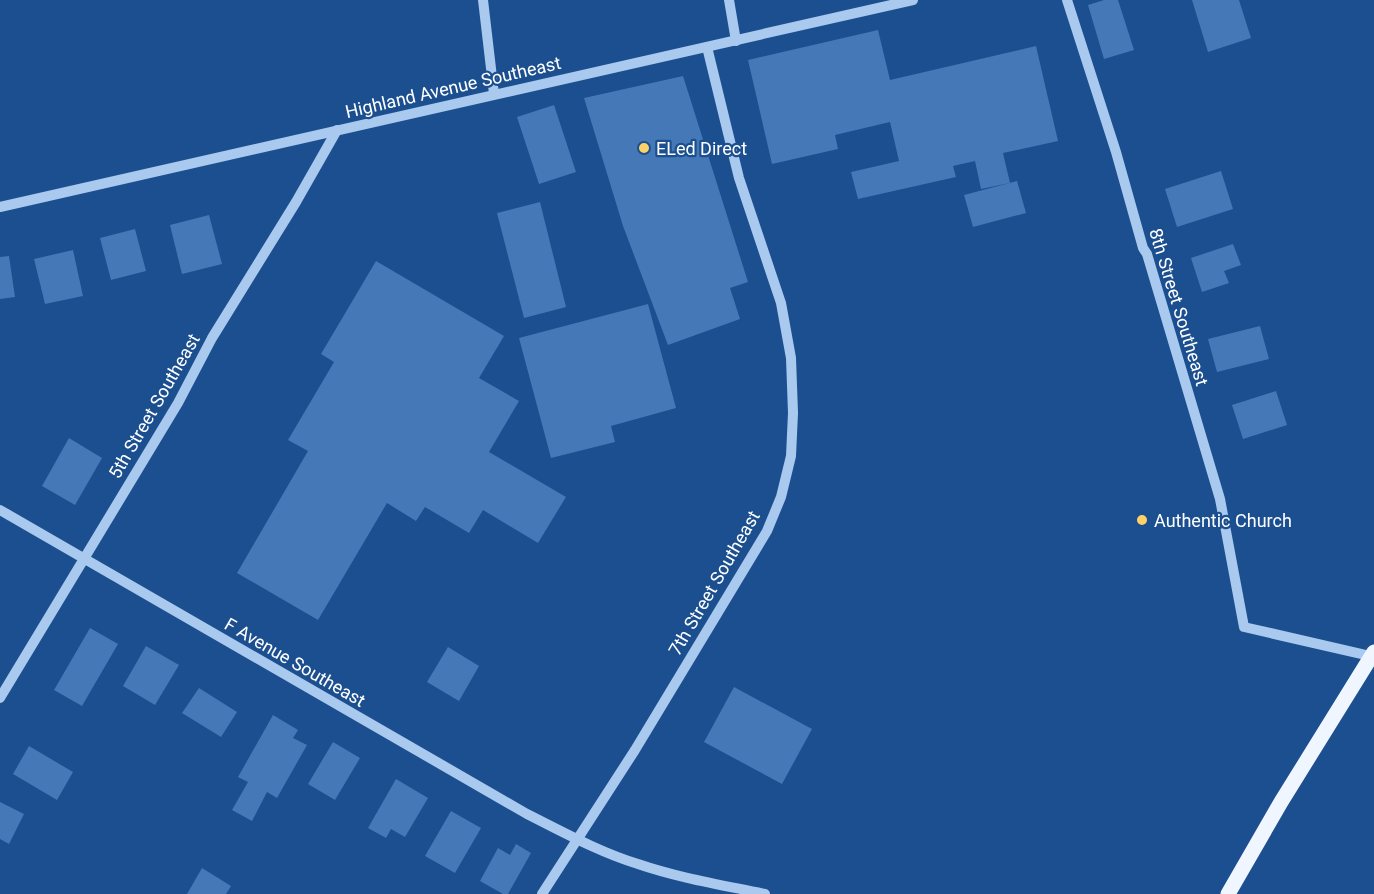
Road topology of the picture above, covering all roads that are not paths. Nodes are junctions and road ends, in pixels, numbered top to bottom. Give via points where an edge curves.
1 (483, 0) edge
2 (729, 0) edge
3 (913, 0) edge
4 (1067, 0) edge
5 (736, 41) junction
6 (707, 47) junction
7 (494, 94) junction
8 (337, 130) junction
9 (0, 207) edge
10 (0, 510) edge
11 (84, 560) junction
12 (1373, 655) edge
13 (0, 698) edge
14 (576, 839) junction
15 (542, 894) edge
16 (765, 894) edge
17 (1228, 894) edge

1 - 7 street
2 - 5 street
3 - 5 street, Highland Avenue Southeast
4 - 12 street, 8th Street Southeast via 1220,499 1244,627
5 - 6 street, Highland Avenue Southeast
6 - 7 street, Highland Avenue Southeast
6 - 14 street, 7th Street Southeast via 739,178 781,303 791,358 791,456 767,531 635,750
7 - 8 street, Highland Avenue Southeast
8 - 9 street, Highland Avenue Southeast
8 - 11 street, 5th Street Southeast
10 - 11 street, F Avenue Southeast
11 - 13 street, 5th Street Southeast
11 - 14 street, F Avenue Southeast
12 - 17 main road
14 - 15 street, 7th Street Southeast
14 - 16 street, F Avenue Southeast via 637,864

